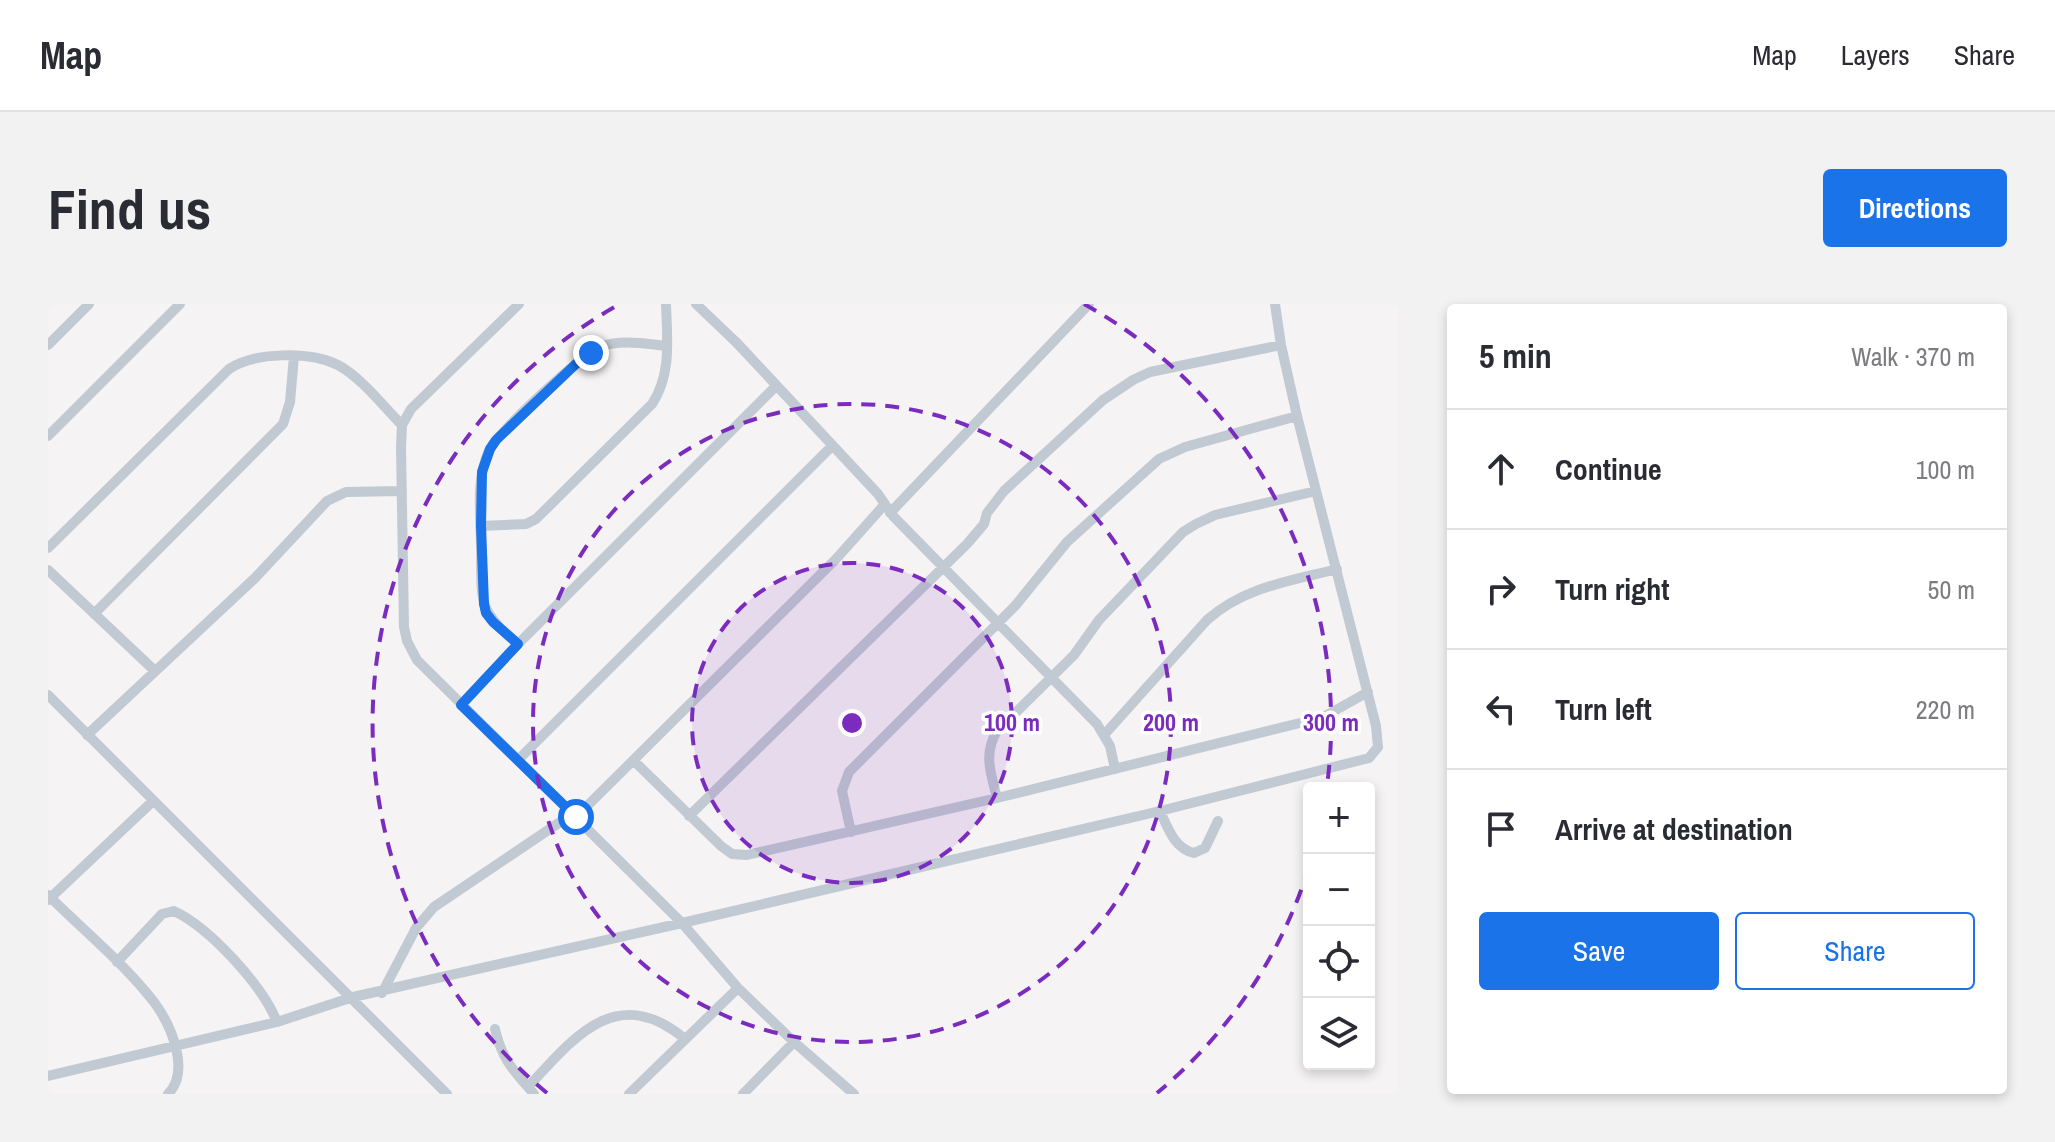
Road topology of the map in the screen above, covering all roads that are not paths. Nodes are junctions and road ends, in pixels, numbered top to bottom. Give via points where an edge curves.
1 (89, 304) edge
2 (180, 304) edge
3 (519, 304) edge
4 (666, 304) edge
5 (696, 304) edge
6 (1089, 304) edge
7 (1275, 304) edge
8 (48, 345) edge
9 (1281, 345) junction
10 (667, 346) junction
11 (294, 356) junction
12 (776, 386) junction
13 (1297, 416) junction
14 (402, 425) junction
15 (48, 436) edge
16 (832, 446) junction
17 (402, 491) junction
18 (1316, 491) junction
19 (887, 509) junction
20 (481, 526) junction
21 (48, 548) edge
22 (943, 566) junction
23 (1337, 569) junction
24 (48, 570) edge
25 (94, 614) junction
26 (998, 622) junction
27 (518, 644) junction
28 (155, 671) junction
29 (1051, 678) junction
30 (1368, 692) junction
31 (48, 695) edge
32 (461, 705) junction
33 (87, 735) junction
34 (1104, 735) junction
35 (519, 759) junction
36 (634, 761) junction
37 (1115, 769) junction
38 (997, 798) junction
39 (153, 801) junction
40 (1160, 811) junction
41 (574, 816) junction
42 (689, 816) junction
43 (1218, 821) dead end
44 (851, 832) junction
45 (49, 898) edge
46 (682, 923) junction
47 (117, 962) junction
48 (738, 988) junction
49 (382, 993) junction
50 (353, 997) junction
51 (277, 1022) junction
52 (495, 1029) dead end
53 (685, 1039) junction
54 (794, 1042) junction
55 (174, 1045) junction
56 (48, 1076) edge
57 (531, 1090) edge
58 (168, 1094) edge
59 (447, 1094) edge
60 (629, 1094) edge
61 (743, 1094) edge
62 (853, 1094) edge

1 - 8 street
2 - 15 street
3 - 14 street via 411,409
4 - 10 street
5 - 12 street
6 - 19 street
7 - 9 street
9 - 13 street
9 - 22 street via 1163,369 1119,388 1004,491 977,534
10 - 20 street via 663,385 652,404 543,514 526,524
10 - 20 street via 601,347 506,430 490,449 482,472
11 - 14 street via 338,365
11 - 21 street via 251,358 229,369
11 - 25 street via 283,424
12 - 16 street
12 - 27 street
13 - 18 street
13 - 26 street via 1159,459 1067,542
14 - 17 street
16 - 19 street
16 - 35 street
17 - 28 street via 346,492 327,501 255,578
17 - 32 street via 407,641 425,670
18 - 23 street
18 - 29 street via 1196,524 1169,545
19 - 22 street
19 - 36 street
20 - 27 street via 486,613
22 - 26 street
22 - 42 street
23 - 30 street
23 - 34 street via 1264,587 1223,605
24 - 25 street
25 - 28 street
26 - 29 street
26 - 44 street via 849,772 842,791
27 - 32 street
28 - 33 street
29 - 34 street
29 - 38 street via 990,743 989,767
30 - 37 street via 1327,715
30 - 40 street via 1378,741 1369,758
31 - 33 street
32 - 35 street
33 - 39 street
34 - 37 street
35 - 41 street
36 - 41 street
36 - 42 street
37 - 38 street
38 - 44 street
39 - 45 street
39 - 50 street
40 - 43 street via 1171,835 1194,853 1205,848
40 - 46 street
41 - 46 street
41 - 49 street via 434,907 416,928
42 - 44 street via 739,856
45 - 47 street
46 - 48 street
46 - 49 street
47 - 51 street via 162,914 174,911 248,976
47 - 55 street via 154,1001
48 - 53 street
48 - 54 street
49 - 50 street
50 - 51 street
50 - 59 street
51 - 55 street
52 - 57 street via 502,1054
53 - 57 street via 643,1015 597,1022 573,1038
53 - 60 street
54 - 61 street
54 - 62 street
55 - 56 street
55 - 58 street via 179,1078

